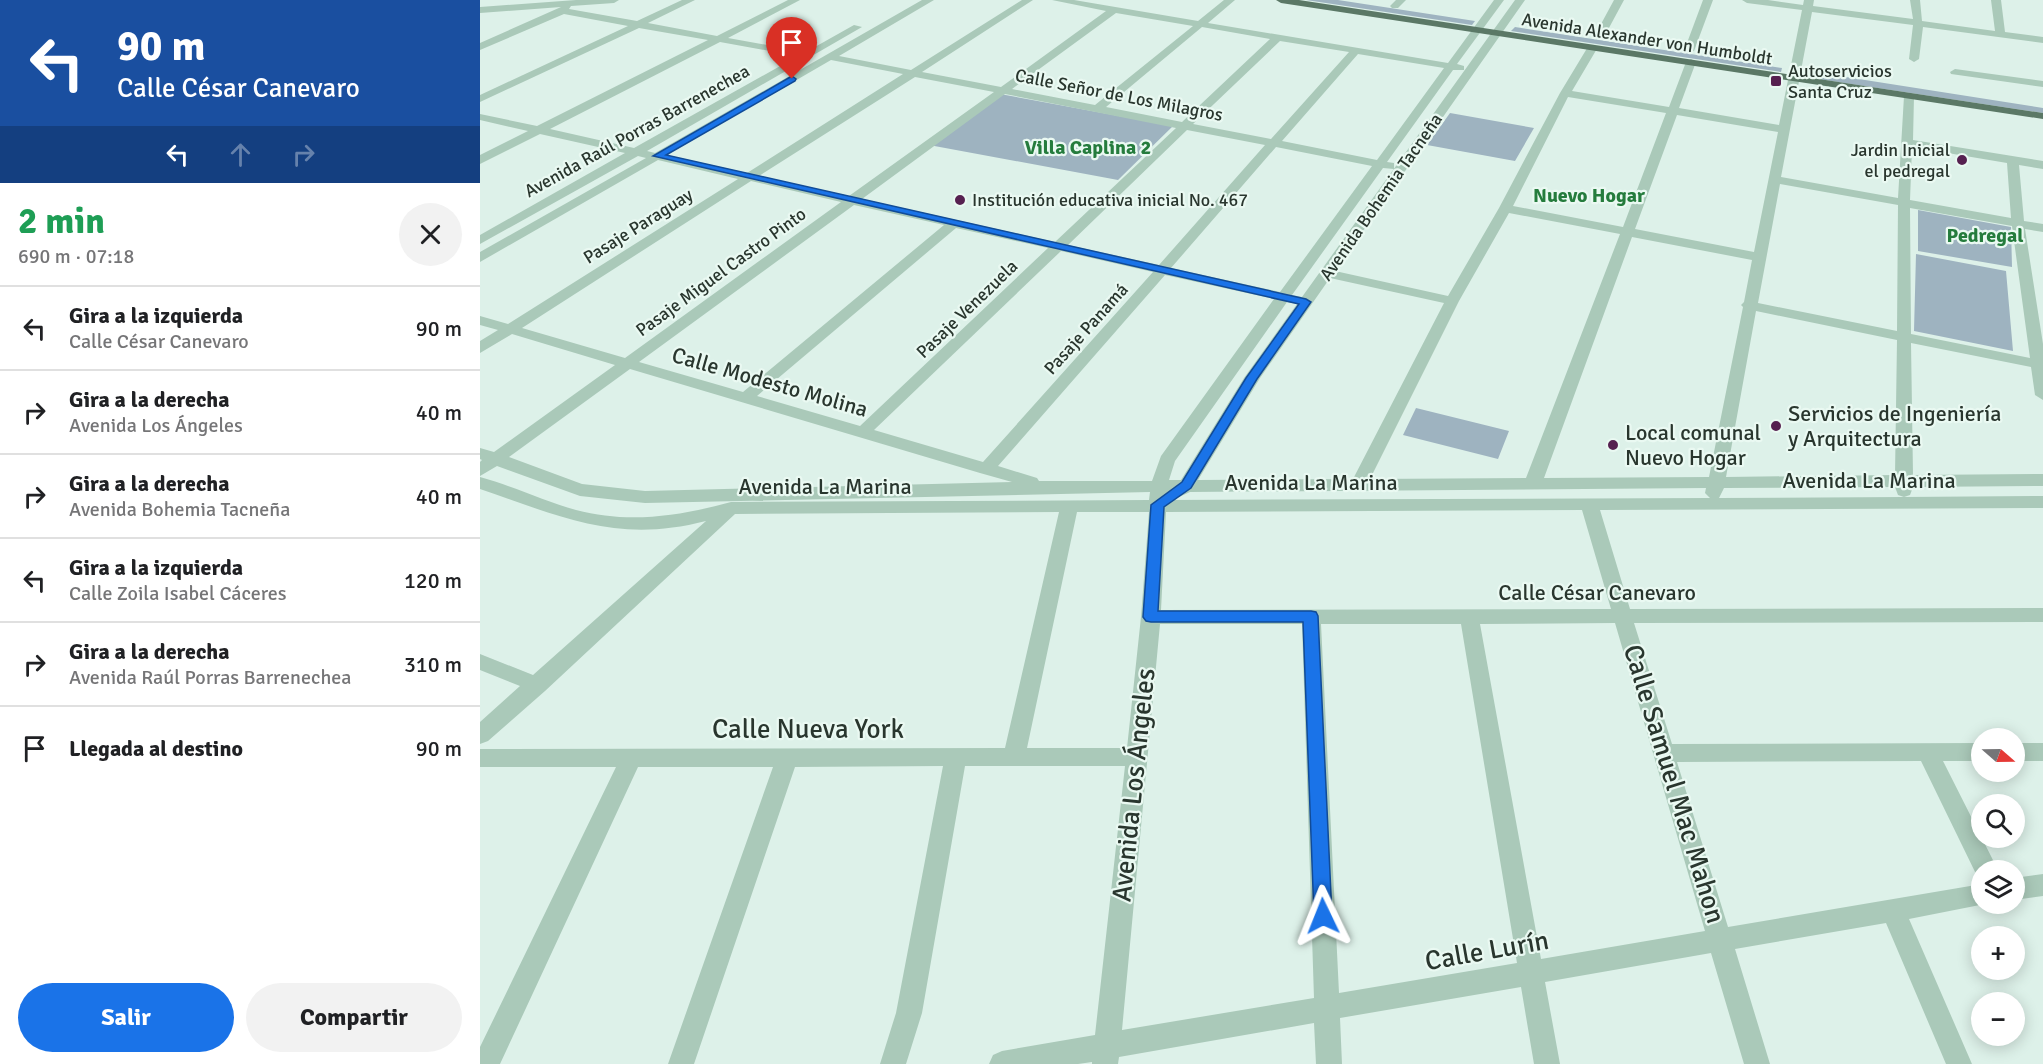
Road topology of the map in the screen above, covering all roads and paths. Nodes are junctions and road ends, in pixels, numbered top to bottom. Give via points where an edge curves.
1 (614, 0) edge
2 (690, 0) edge
3 (795, 0) edge
4 (905, 0) edge
5 (929, 0) edge
6 (1028, 0) edge
7 (1057, 0) edge
8 (1230, 0) edge
9 (1281, 0) edge
10 (1499, 0) edge
11 (1520, 0) edge
12 (1618, 0) edge
13 (1708, 0) edge
14 (1747, 0) edge
15 (1916, 0) edge
16 (1996, 0) edge
17 (547, 3) edge
18 (1808, 4) edge
19 (566, 7) junction
20 (480, 10) edge
21 (1113, 10) junction
22 (1479, 22) junction
23 (1200, 24) junction
24 (1917, 24) junction
25 (638, 25) junction
26 (1501, 28) junction
27 (2000, 34) junction
28 (1278, 37) junction
29 (719, 39) junction
30 (2043, 40) edge
31 (1596, 42) junction
32 (480, 47) edge
33 (1356, 50) junction
34 (807, 56) junction
35 (830, 57) junction
36 (1690, 57) junction
37 (1914, 59) dead end
38 (1451, 66) junction
39 (1471, 69) junction
40 (1955, 72) dead end
41 (913, 73) junction
42 (1795, 73) junction
43 (2043, 84) edge
44 (1002, 91) junction
45 (1565, 93) junction
46 (1909, 96) junction
47 (480, 99) edge
48 (2043, 105) edge
49 (1097, 109) junction
50 (1671, 111) junction
51 (2043, 116) edge
52 (480, 117) edge
53 (1184, 126) junction
54 (1784, 129) junction
55 (539, 130) junction
56 (1272, 143) junction
57 (1908, 143) junction
58 (637, 152) junction
59 (658, 156) junction
60 (480, 160) edge
61 (2013, 161) junction
62 (1380, 164) junction
63 (2043, 165) edge
64 (1400, 168) junction
65 (749, 177) junction
66 (1774, 179) junction
67 (852, 200) junction
68 (1904, 202) junction
69 (1505, 208) junction
70 (954, 223) junction
71 (2018, 224) junction
72 (2043, 228) edge
73 (1626, 232) junction
74 (480, 240) edge
75 (1058, 246) junction
76 (1758, 257) junction
77 (480, 258) edge
78 (1163, 270) junction
79 (1326, 273) junction
80 (1283, 297) junction
81 (1452, 301) junction
82 (1306, 302) junction
83 (1749, 305) junction
84 (480, 320) edge
85 (510, 329) junction
86 (1905, 337) junction
87 (480, 348) edge
88 (627, 363) junction
89 (2041, 365) edge
90 (2043, 395) edge
91 (745, 398) junction
92 (863, 432) junction
93 (488, 456) edge
94 (986, 469) junction
95 (480, 470) edge
96 (1903, 480) junction
97 (2043, 480) edge
98 (1715, 482) junction
99 (480, 483) edge
100 (1533, 483) junction
101 (1361, 484) junction
102 (1187, 485) junction
103 (1047, 486) junction
104 (747, 494) junction
105 (1158, 495) junction
106 (1904, 502) junction
107 (2043, 502) edge
108 (1713, 503) junction
109 (1589, 504) junction
110 (731, 508) junction
111 (1069, 508) junction
112 (2043, 615) edge
113 (1311, 616) junction
114 (1469, 616) junction
115 (1623, 616) junction
116 (1151, 617) junction
117 (480, 662) edge
118 (538, 685) junction
119 (480, 735) edge
120 (1927, 752) junction
121 (1971, 752) edge
122 (2025, 752) edge
123 (2043, 752) edge
124 (1664, 753) junction
125 (957, 757) junction
126 (1137, 757) junction
127 (480, 758) edge
128 (631, 758) junction
129 (788, 758) junction
130 (1014, 758) junction
131 (1981, 860) edge
132 (2043, 885) edge
133 (2025, 887) edge
134 (1971, 897) edge
135 (1893, 910) junction
136 (1721, 940) junction
137 (1532, 973) junction
138 (1327, 1009) junction
139 (1105, 1055) edge
140 (486, 1064) edge
141 (681, 1064) edge
142 (893, 1064) edge
143 (1002, 1064) edge
144 (1329, 1064) edge
145 (1547, 1064) edge
146 (1757, 1064) edge
147 (1959, 1064) edge

1 - 19 street
2 - 25 street
3 - 29 street
4 - 34 street, Avenida Raúl Porras Barrenechea
5 - 35 street, Avenida Raúl Porras Barrenechea
6 - 41 street, Pasaje Paraguay
7 - 21 street
8 - 23 street
9 - 22 main road, Avenida Alexander von Humboldt
10 - 22 street, Avenida Bohemia Tacneña
11 - 26 street, Avenida Bohemia Tacneña
12 - 31 street
13 - 36 street
14 - 18 street
15 - 24 street
16 - 27 street
17 - 19 street
17 - 20 street
18 - 24 street
18 - 42 street
19 - 25 street
19 - 32 street
21 - 23 street
21 - 44 street, Pasaje Miguel Castro Pinto
22 - 26 main road, Avenida Alexander von Humboldt
22 - 38 street, Avenida Bohemia Tacneña
23 - 28 street
23 - 49 street
24 - 27 street
24 - 37 street
25 - 29 street
25 - 47 street
26 - 31 main road, Avenida Alexander von Humboldt
26 - 39 street, Avenida Bohemia Tacneña
27 - 30 street
28 - 33 street
28 - 53 street, Pasaje Venezuela
29 - 34 street
29 - 55 street
31 - 36 main road, Avenida Alexander von Humboldt
31 - 45 street
33 - 38 street
33 - 56 street, Pasaje Panamá
34 - 58 street, Avenida Raúl Porras Barrenechea
35 - 41 street, Calle Señor de Los Milagros
35 - 59 street, Avenida Raúl Porras Barrenechea
36 - 42 main road, Avenida Alexander von Humboldt
36 - 50 street
38 - 39 street
38 - 62 street, Avenida Bohemia Tacneña
39 - 64 street, Avenida Bohemia Tacneña
40 - 43 street
41 - 44 street, Calle Señor de Los Milagros
41 - 65 street, Pasaje Paraguay
42 - 46 main road, Avenida Alexander von Humboldt
42 - 48 main road, Avenida Alexander von Humboldt
42 - 54 street
44 - 49 street, Calle Señor de Los Milagros
44 - 67 street, Pasaje Miguel Castro Pinto
45 - 50 street
45 - 69 street
46 - 51 main road, Avenida Alexander von Humboldt
46 - 57 street
49 - 53 street, Calle Señor de Los Milagros
50 - 54 street
50 - 73 street
52 - 55 street
53 - 56 street, Calle Señor de Los Milagros
53 - 75 street, Pasaje Venezuela
54 - 66 street
55 - 58 street
55 - 60 street
56 - 62 street, Calle Señor de Los Milagros
56 - 78 street, Pasaje Panamá
57 - 61 street
57 - 68 street
58 - 59 street
58 - 74 street, Avenida Raúl Porras Barrenechea
59 - 65 street
59 - 77 street, Avenida Raúl Porras Barrenechea
61 - 63 street
61 - 71 street
62 - 64 street, Calle Señor de Los Milagros
62 - 80 street, Avenida Bohemia Tacneña
64 - 79 street, Avenida Bohemia Tacneña
65 - 67 street
65 - 85 street, Pasaje Paraguay
66 - 68 street
66 - 76 street
67 - 70 street
67 - 88 street, Pasaje Miguel Castro Pinto
68 - 71 street
68 - 86 street
69 - 73 street
69 - 81 street
70 - 75 street
70 - 91 street
71 - 72 street
71 - 89 street
73 - 76 street
73 - 100 street
75 - 78 street
75 - 92 street, Pasaje Venezuela
76 - 83 street
78 - 80 street
78 - 94 street, Pasaje Panamá
79 - 81 street
79 - 82 street, Avenida Bohemia Tacneña
80 - 82 street
80 - 105 street, Avenida Bohemia Tacneña via 1167,460
81 - 101 street via 1363,473
82 - 102 street, Avenida Bohemia Tacneña via 1252,378
83 - 86 street
83 - 98 street
84 - 85 street, Calle Modesto Molina
85 - 87 street, Pasaje Paraguay
85 - 88 street, Calle Modesto Molina
86 - 89 street
86 - 96 street
88 - 91 street, Calle Modesto Molina
88 - 93 street, Pasaje Miguel Castro Pinto
89 - 90 street
91 - 92 street, Calle Modesto Molina
92 - 94 street, Calle Modesto Molina
93 - 95 street, Pasaje Miguel Castro Pinto
93 - 104 street, Avenida La Marina via 580,490 645,497
94 - 103 street, Calle Modesto Molina
96 - 97 street, Avenida La Marina
96 - 98 street, Avenida La Marina
96 - 106 street
98 - 100 street, Avenida La Marina
98 - 108 street
99 - 110 street, Avenida La Marina via 604,523 696,519
100 - 101 street, Avenida La Marina
101 - 102 street, Avenida La Marina
102 - 105 street, Avenida La Marina
103 - 104 street, Avenida La Marina
103 - 105 street, Avenida La Marina
104 - 110 street
105 - 109 street, Avenida La Marina
105 - 111 street, Avenida La Marina
105 - 116 street, Avenida Los Ángeles
106 - 107 street, Avenida La Marina
106 - 108 street, Avenida La Marina
108 - 109 street, Avenida La Marina
109 - 115 street, Calle Samuel Mac Mahon
110 - 111 street, Avenida La Marina
110 - 118 street
111 - 130 street
112 - 115 street, Calle César Canevaro
113 - 114 street, Calle César Canevaro
113 - 116 street, Calle César Canevaro
113 - 138 street
114 - 115 street, Calle César Canevaro
114 - 137 street
115 - 124 street, Calle Samuel Mac Mahon
116 - 126 street, Avenida Los Ángeles
117 - 118 street
118 - 119 street
120 - 121 street
120 - 124 street
120 - 131 street
122 - 123 street
124 - 136 street, Calle Samuel Mac Mahon
125 - 129 street, Calle Nueva York
125 - 130 street, Calle Nueva York
125 - 142 street via 909,1013
126 - 130 street, Calle Nueva York
126 - 139 street, Avenida Los Ángeles
127 - 128 street, Calle Nueva York
128 - 129 street, Calle Nueva York
128 - 140 street
129 - 141 street
132 - 133 street
134 - 135 street, Calle Lurín
135 - 136 street, Calle Lurín
135 - 147 street
136 - 137 street, Calle Lurín
136 - 146 street, Calle Samuel Mac Mahon
137 - 138 street, Calle Lurín
137 - 145 street
138 - 139 street, Calle Lurín
138 - 144 street
139 - 143 street, Calle Lurín

